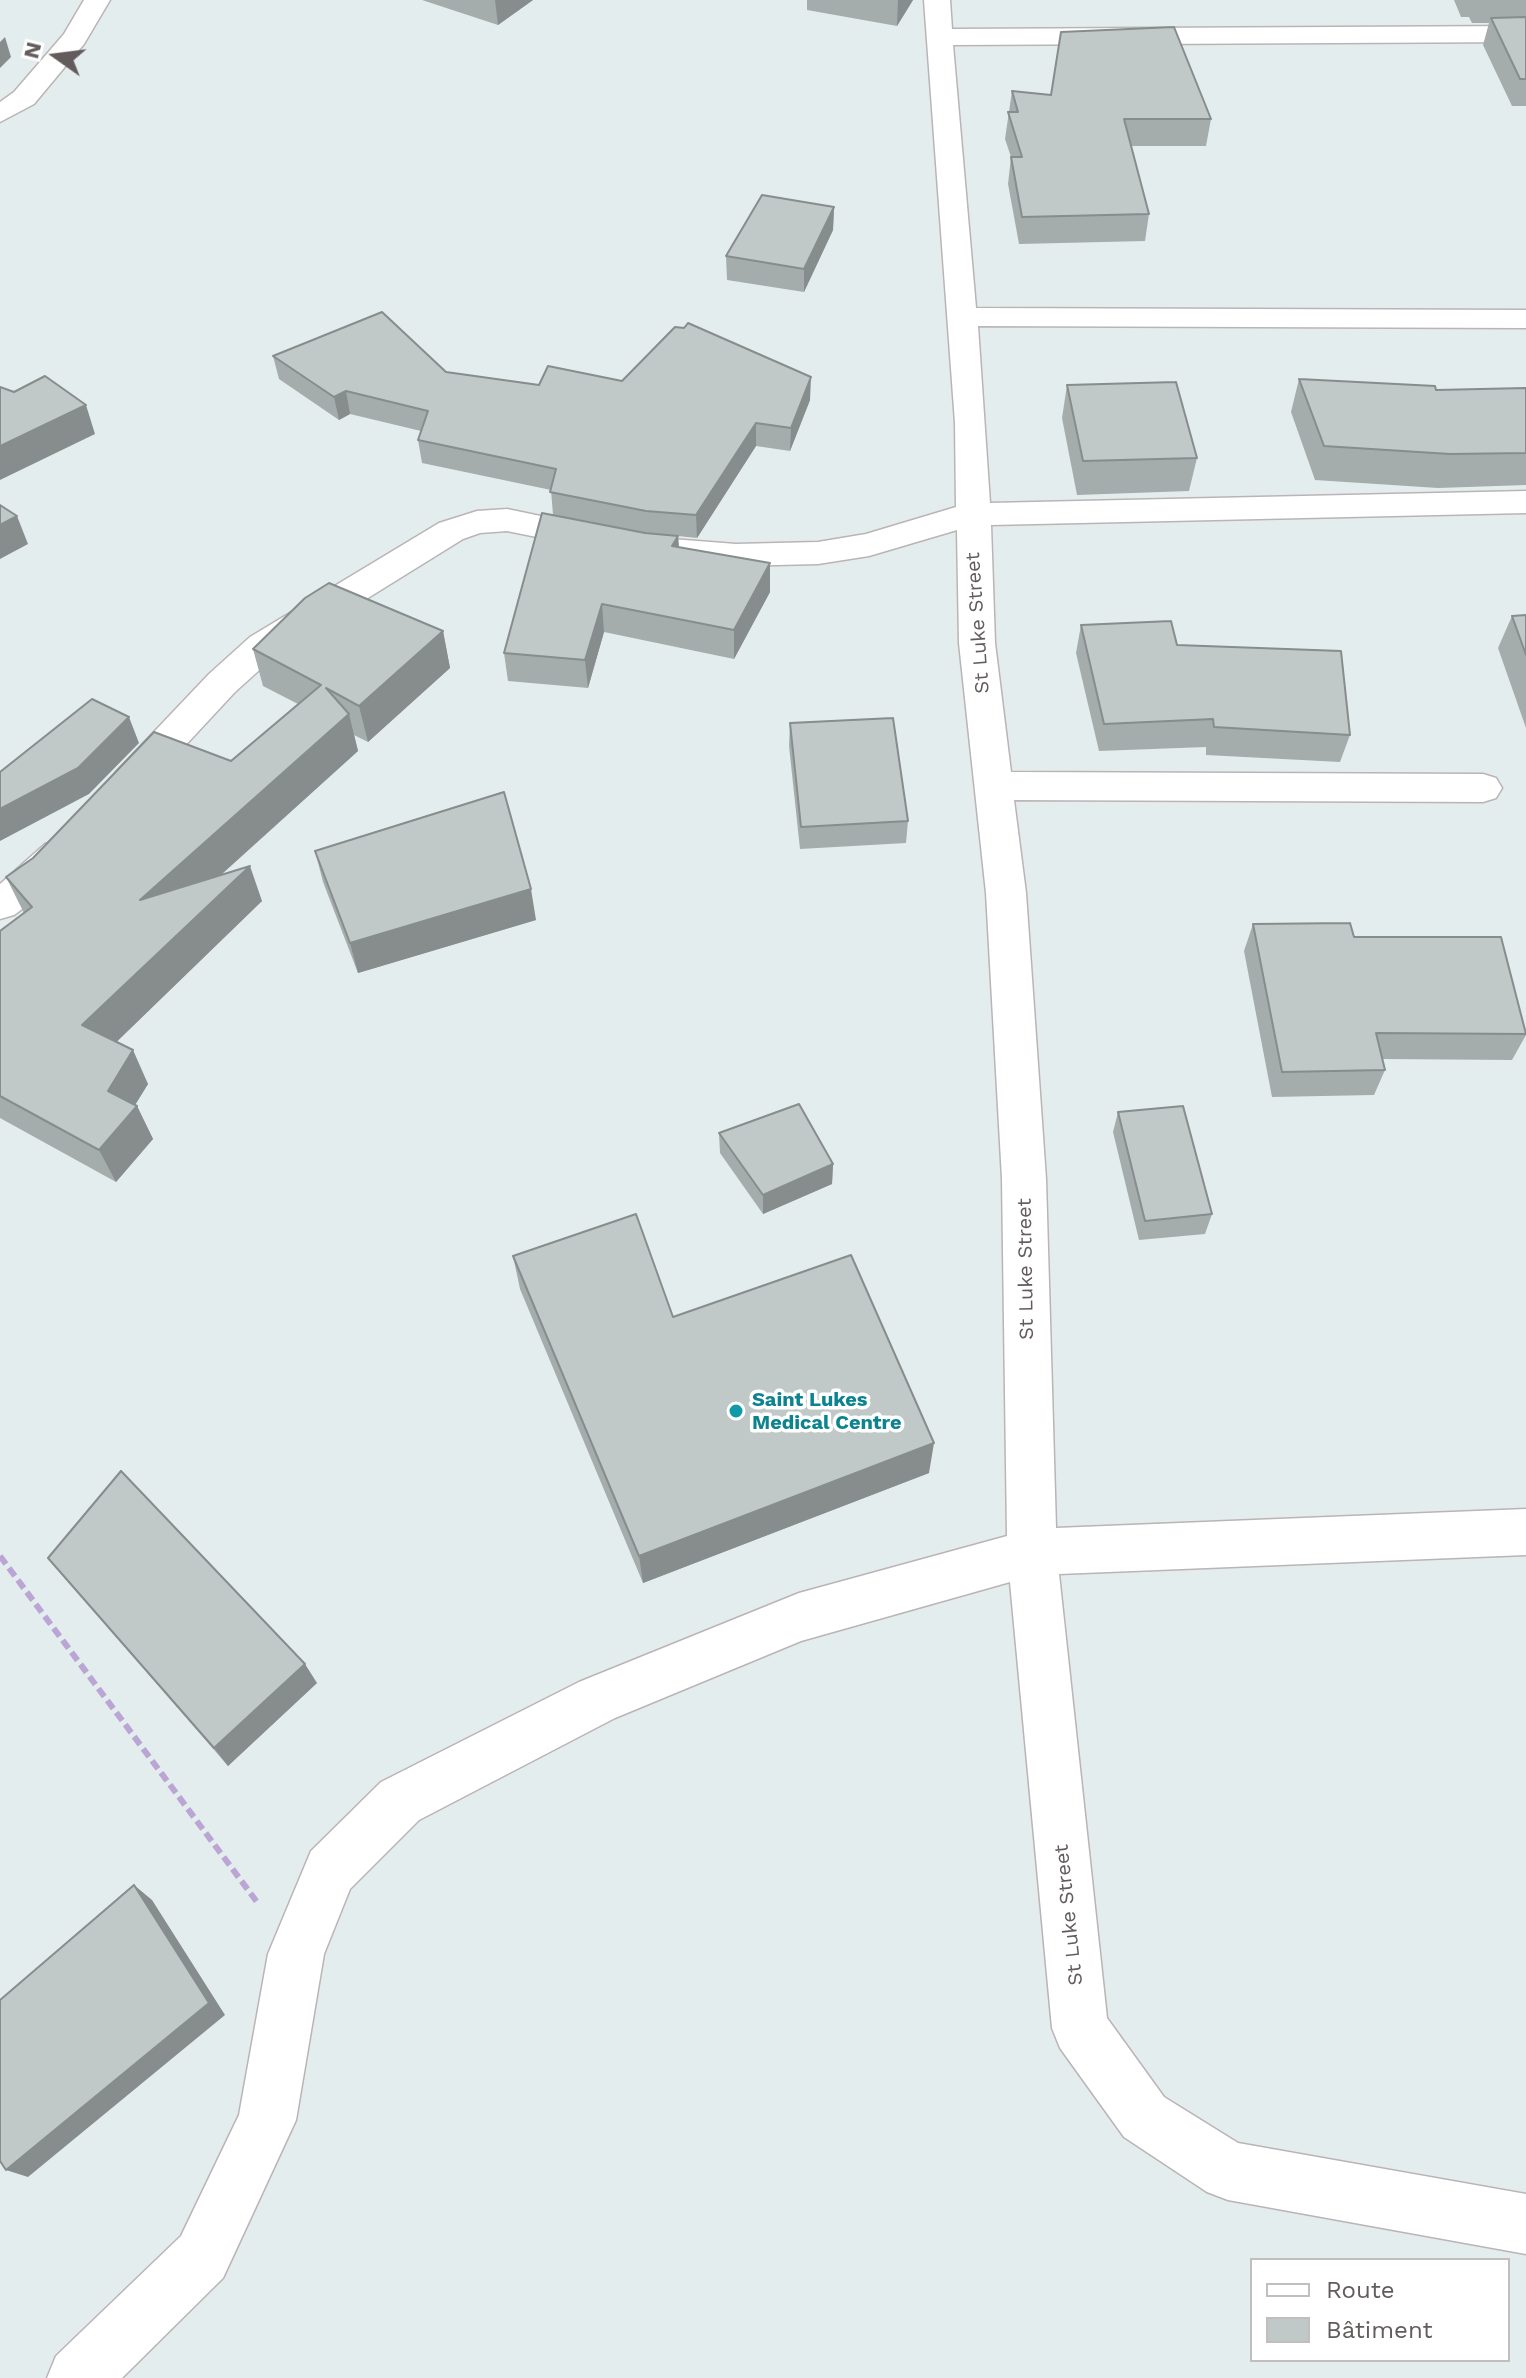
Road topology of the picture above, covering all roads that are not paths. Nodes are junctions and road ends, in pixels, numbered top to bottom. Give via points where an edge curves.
1 (97, 0) edge
2 (938, 18) edge
3 (1526, 34) edge
4 (0, 114) edge
5 (963, 317) junction
6 (1526, 319) edge
7 (1526, 502) edge
8 (971, 514) junction
9 (994, 786) junction
10 (1483, 788) dead end
11 (0, 904) edge
12 (1526, 1532) edge
13 (1032, 1552) junction
14 (1526, 2224) edge
15 (78, 2378) edge

1 - 4 street via 75,38 24,98
2 - 3 street
2 - 5 street, St Luke Street
5 - 6 street
5 - 8 street, St Luke Street
7 - 8 street
8 - 9 street, St Luke Street via 977,643
8 - 11 street via 869,545 818,553 736,555 647,548 507,520 451,531 263,646 33,881
9 - 10 street
9 - 13 street, St Luke Street via 1024,1179
12 - 13 street
13 - 14 street, St Luke Street via 1080,2028 1144,2117 1228,2171
13 - 15 street via 799,1617 597,1700 400,1801 330,1870 296,1954 267,2120 202,2257

